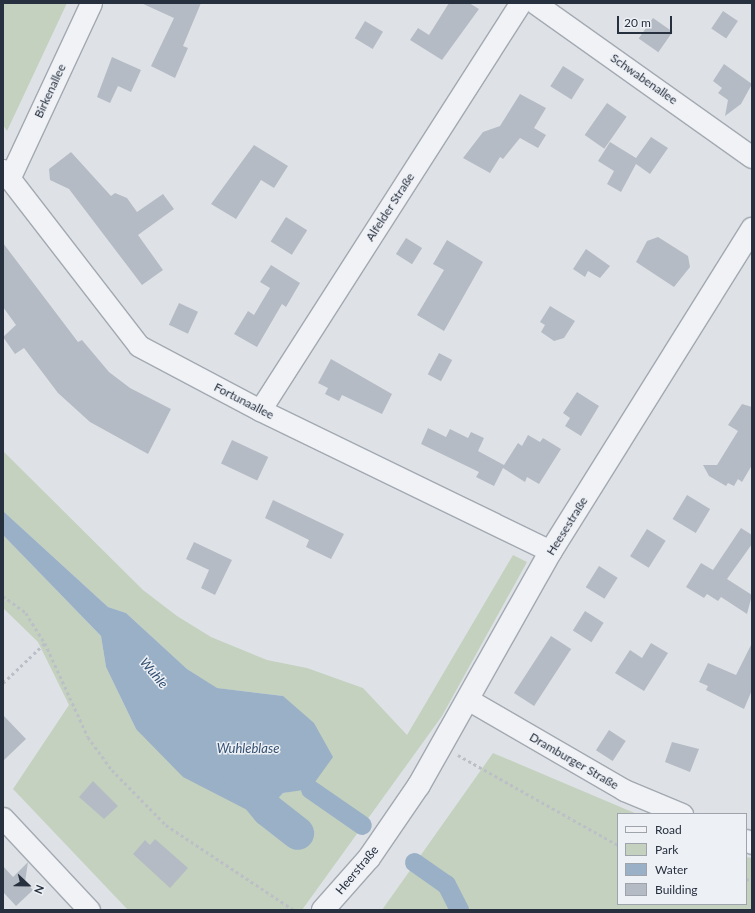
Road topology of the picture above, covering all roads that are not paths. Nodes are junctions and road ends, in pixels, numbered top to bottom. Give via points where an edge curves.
1 (91, 3) edge
2 (520, 3) edge
3 (535, 3) edge
4 (752, 157) edge
5 (6, 174) edge
6 (752, 228) edge
7 (260, 410) junction
8 (551, 551) junction
9 (469, 700) junction
10 (680, 813) edge
11 (3, 818) edge
12 (390, 828) joint
13 (89, 910) edge
14 (323, 910) edge

1 - 5 street, Birkenallee
2 - 7 street, Alfelder Straße
3 - 4 street, Schwabenallee
5 - 7 street, Fortunaallee via 139,346
6 - 8 street, Heesestraße
7 - 8 street, Fortunaallee
8 - 9 street, Heesestraße
9 - 10 street, Dramburger Straße via 624,790
9 - 12 street, Heesestraße
11 - 13 street
12 - 14 street, Heerstraße via 369,858

